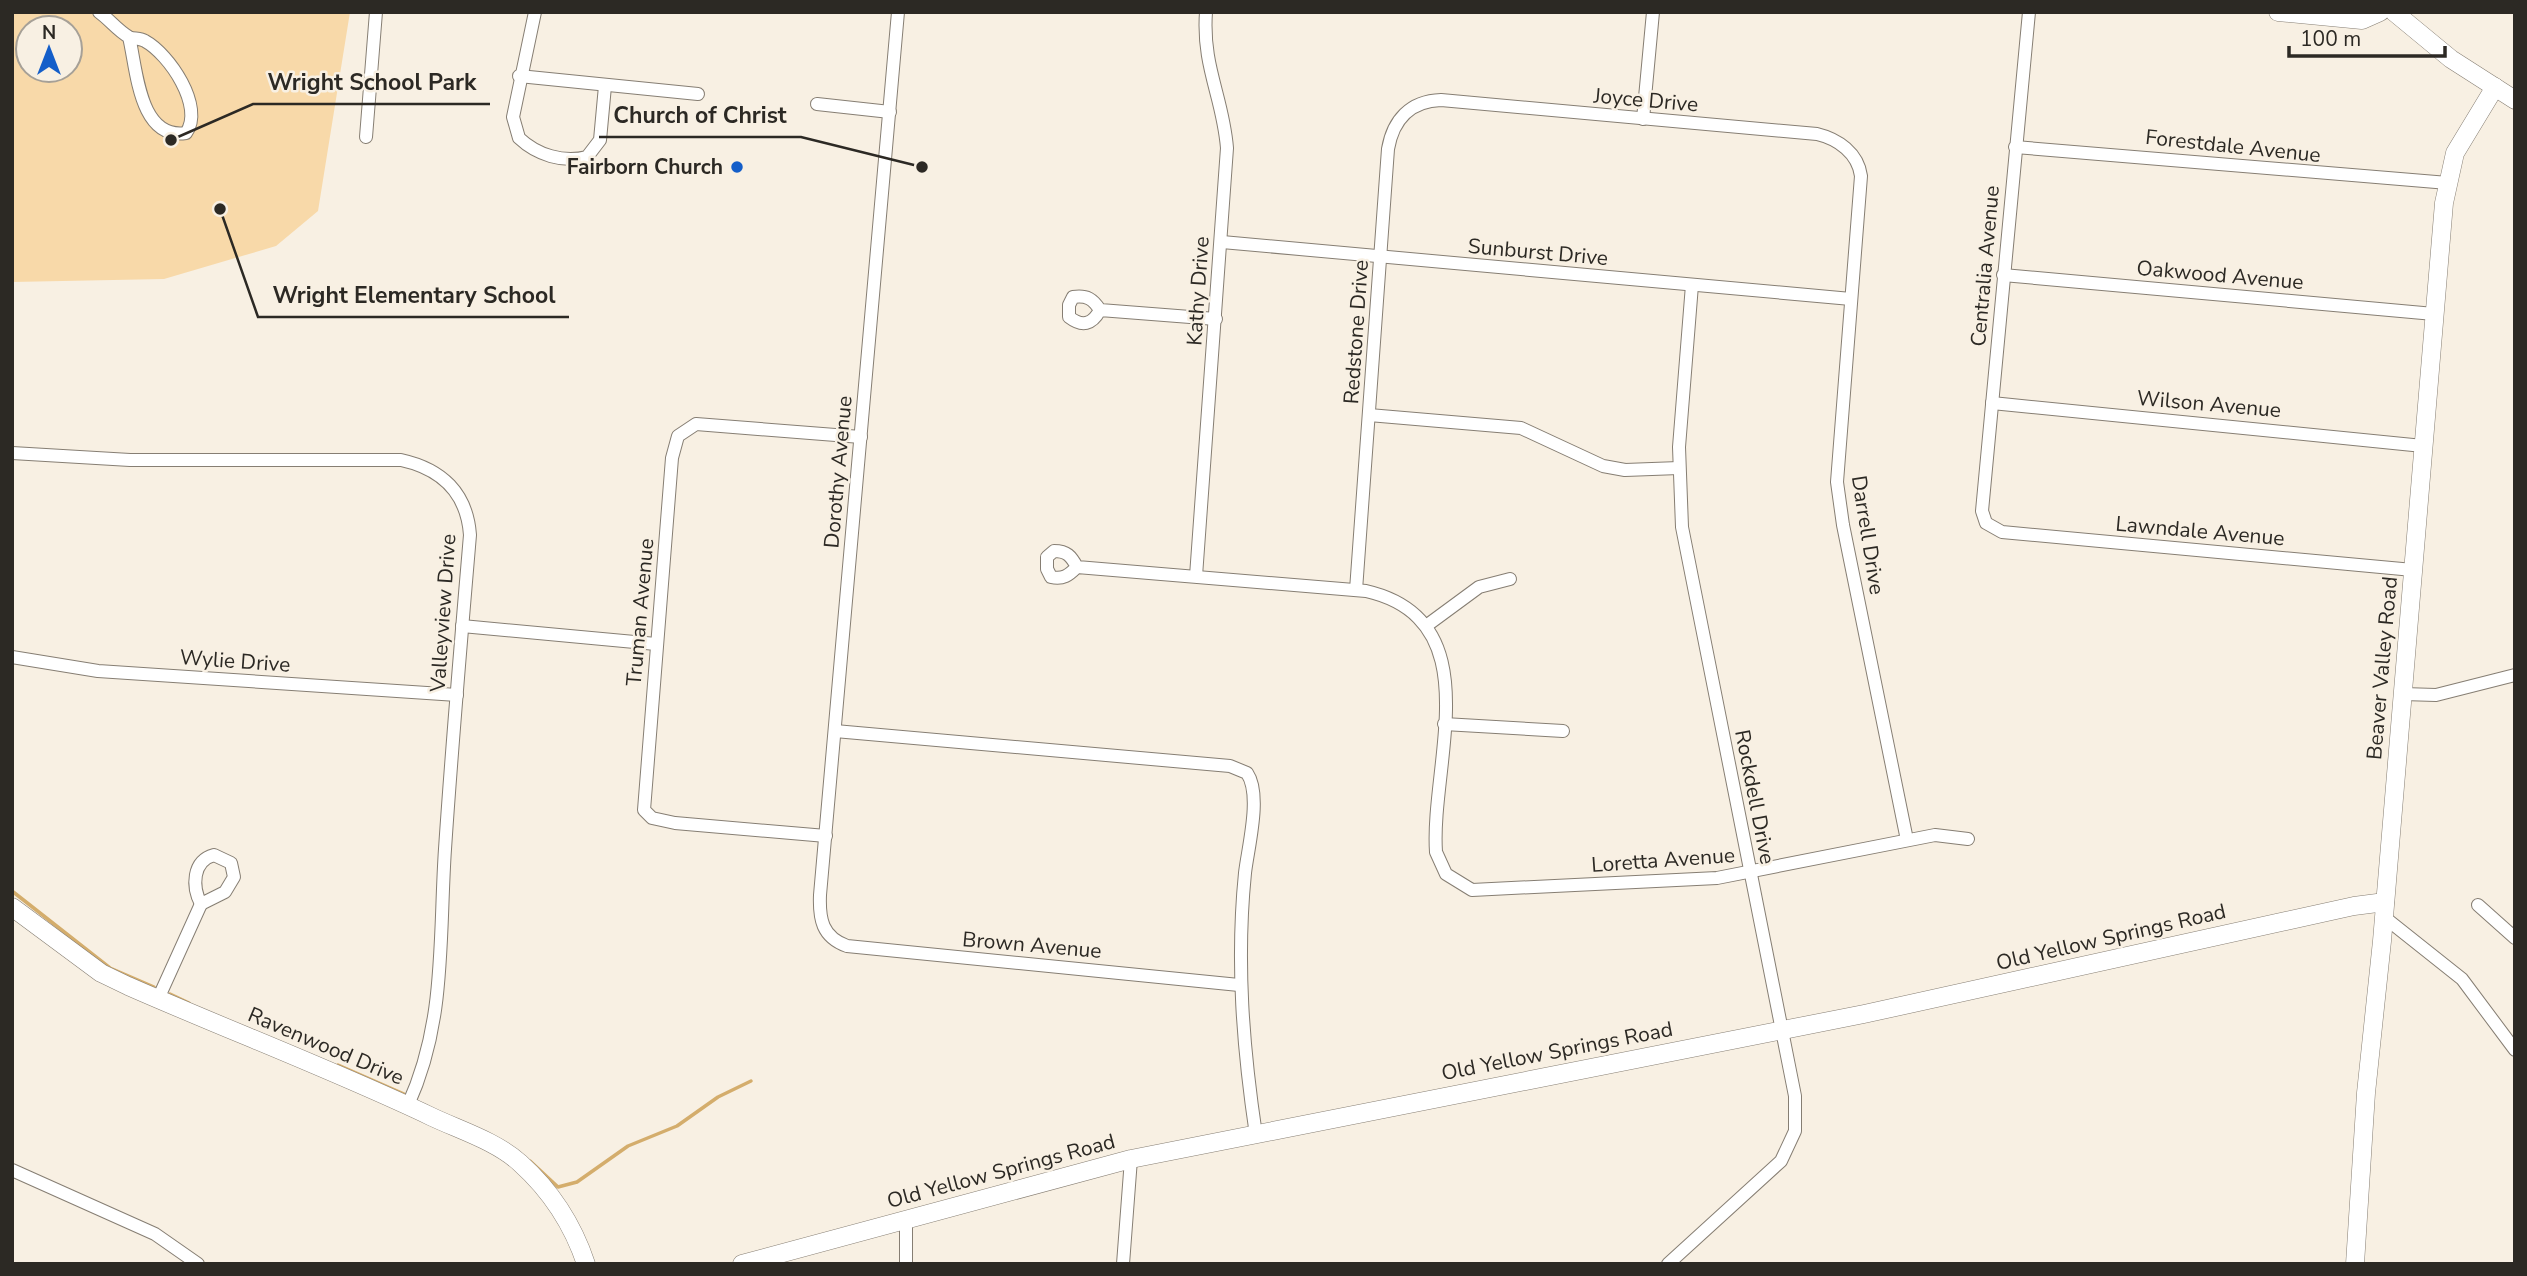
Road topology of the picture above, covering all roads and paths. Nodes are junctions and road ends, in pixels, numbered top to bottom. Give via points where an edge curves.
1 (99, 12) edge
2 (376, 12) edge
3 (535, 12) edge
4 (898, 12) edge
5 (1206, 12) edge
6 (1653, 12) edge
7 (2029, 12) edge
8 (2278, 12) edge
9 (2380, 12) edge
10 (2394, 12) edge
11 (129, 37) junction
12 (519, 76) junction
13 (604, 86) junction
14 (2494, 87) junction
15 (698, 94) dead end
16 (1433, 100) joint
17 (2515, 100) edge
18 (817, 104) dead end
19 (890, 112) junction
20 (1643, 119) junction
21 (366, 137) dead end
22 (2015, 147) junction
23 (1850, 152) joint
24 (2448, 183) junction
25 (1222, 242) junction
26 (1381, 257) junction
27 (2003, 275) junction
28 (1692, 285) junction
29 (1851, 299) junction
30 (1100, 310) dead end
31 (2434, 314) junction
32 (1216, 318) junction
33 (1992, 403) junction
34 (1369, 415) junction
35 (861, 437) junction
36 (2423, 446) junction
37 (12, 453) edge
38 (1679, 468) junction
39 (1986, 523) joint
40 (1077, 567) dead end
41 (2413, 570) junction
42 (1196, 576) junction
43 (1510, 579) dead end
44 (1356, 590) junction
45 (463, 626) junction
46 (1426, 626) junction
47 (656, 644) junction
48 (12, 657) edge
49 (2515, 675) edge
50 (2403, 694) junction
51 (457, 695) junction
52 (1444, 724) junction
53 (835, 731) junction
54 (1563, 731) dead end
55 (826, 836) junction
56 (1968, 839) dead end
57 (1907, 840) junction
58 (1750, 872) junction
59 (201, 904) dead end
60 (2478, 905) dead end
61 (12, 907) edge
62 (2384, 910) junction
63 (827, 933) joint
64 (2515, 938) edge
65 (1239, 985) junction
66 (158, 999) junction
67 (1782, 1030) junction
68 (2515, 1050) edge
69 (408, 1105) junction
70 (1256, 1135) junction
71 (1131, 1159) junction
72 (12, 1171) edge
73 (906, 1220) junction
74 (198, 1264) edge
75 (586, 1264) edge
76 (742, 1264) edge
77 (906, 1264) edge
78 (1123, 1264) edge
79 (1668, 1264) edge
80 (2355, 1264) edge

1 - 11 street
2 - 21 street
3 - 12 street
4 - 19 street, Dorothy Avenue
5 - 25 street, Kathy Drive via 1206,58 1227,148
6 - 20 street
7 - 22 street, Centralia Avenue
8 - 9 street via 2362,20
10 - 14 street
11 - 11 street via 146,41 188,92 193,111 186,132 172,135 152,121
12 - 13 street
12 - 13 street via 513,117 519,138 537,152 569,159 587,157 597,146
13 - 15 street
14 - 17 street
14 - 24 street, Beaver Valley Road via 2460,143
16 - 20 street, Joyce Drive
16 - 26 street, Redstone Drive via 1406,111 1392,133
18 - 19 street
19 - 35 street, Dorothy Avenue
20 - 23 street, Joyce Drive via 1817,134 1834,139
22 - 24 street, Forestdale Avenue
22 - 27 street, Centralia Avenue
23 - 29 street, Darrell Drive via 1861,176
24 - 31 street, Beaver Valley Road
25 - 26 street, Sunburst Drive
25 - 32 street, Kathy Drive
26 - 28 street, Sunburst Drive
26 - 34 street, Redstone Drive
27 - 31 street, Oakwood Avenue
27 - 33 street, Centralia Avenue
28 - 29 street, Sunburst Drive
28 - 38 street, Rockdell Drive
29 - 57 street, Darrell Drive via 1838,493
30 - 32 street
31 - 36 street, Beaver Valley Road
32 - 42 street, Kathy Drive
33 - 36 street, Wilson Avenue
33 - 39 street, Centralia Avenue via 1982,511
34 - 38 street via 1521,428 1603,466
34 - 44 street, Redstone Drive
35 - 47 street, Truman Avenue via 713,424 687,427 675,441
35 - 53 street, Dorothy Avenue
36 - 41 street, Beaver Valley Road
37 - 45 street, Valleyview Drive via 130,460 388,459 423,467 449,482 467,514 470,535
38 - 58 street, Rockdell Drive via 1685,544
39 - 41 street, Lawndale Avenue via 2002,532
40 - 42 street
41 - 50 street, Beaver Valley Road
42 - 44 street
43 - 46 street via 1479,587
44 - 46 street via 1394,601
45 - 47 street
45 - 51 street, Valleyview Drive
46 - 52 street via 1444,665
47 - 55 street, Truman Avenue via 642,802 648,815 662,821
48 - 51 street, Wylie Drive via 98,671
49 - 50 street via 2436,695
50 - 62 street, Beaver Valley Road
51 - 69 street, Valleyview Drive via 436,1016 427,1061
52 - 54 street
52 - 58 street, Loretta Avenue via 1436,844 1446,874 1462,886 1483,891 1717,878
53 - 55 street, Dorothy Avenue
53 - 65 street via 1230,766 1247,773 1254,794
55 - 63 street, Dorothy Avenue via 819,911
56 - 57 street, Loretta Avenue via 1942,834
57 - 58 street, Loretta Avenue
58 - 67 street, Rockdell Drive
59 - 66 street
60 - 64 street
61 - 66 street, Ravenwood Drive via 101,973
62 - 67 street, Old Yellow Springs Road via 2354,906
62 - 68 street via 2462,979
62 - 80 street, Beaver Valley Road
63 - 65 street, Brown Avenue via 847,946
65 - 70 street
66 - 69 street, Ravenwood Drive
67 - 70 street, Old Yellow Springs Road
67 - 79 street, Rockdell Drive via 1797,1105 1795,1131 1786,1153 1777,1167
69 - 75 street, Ravenwood Drive via 519,1162 562,1213
70 - 71 street, Old Yellow Springs Road
71 - 73 street, Old Yellow Springs Road
71 - 78 street
72 - 74 street via 155,1234
73 - 76 street, Old Yellow Springs Road
73 - 77 street

